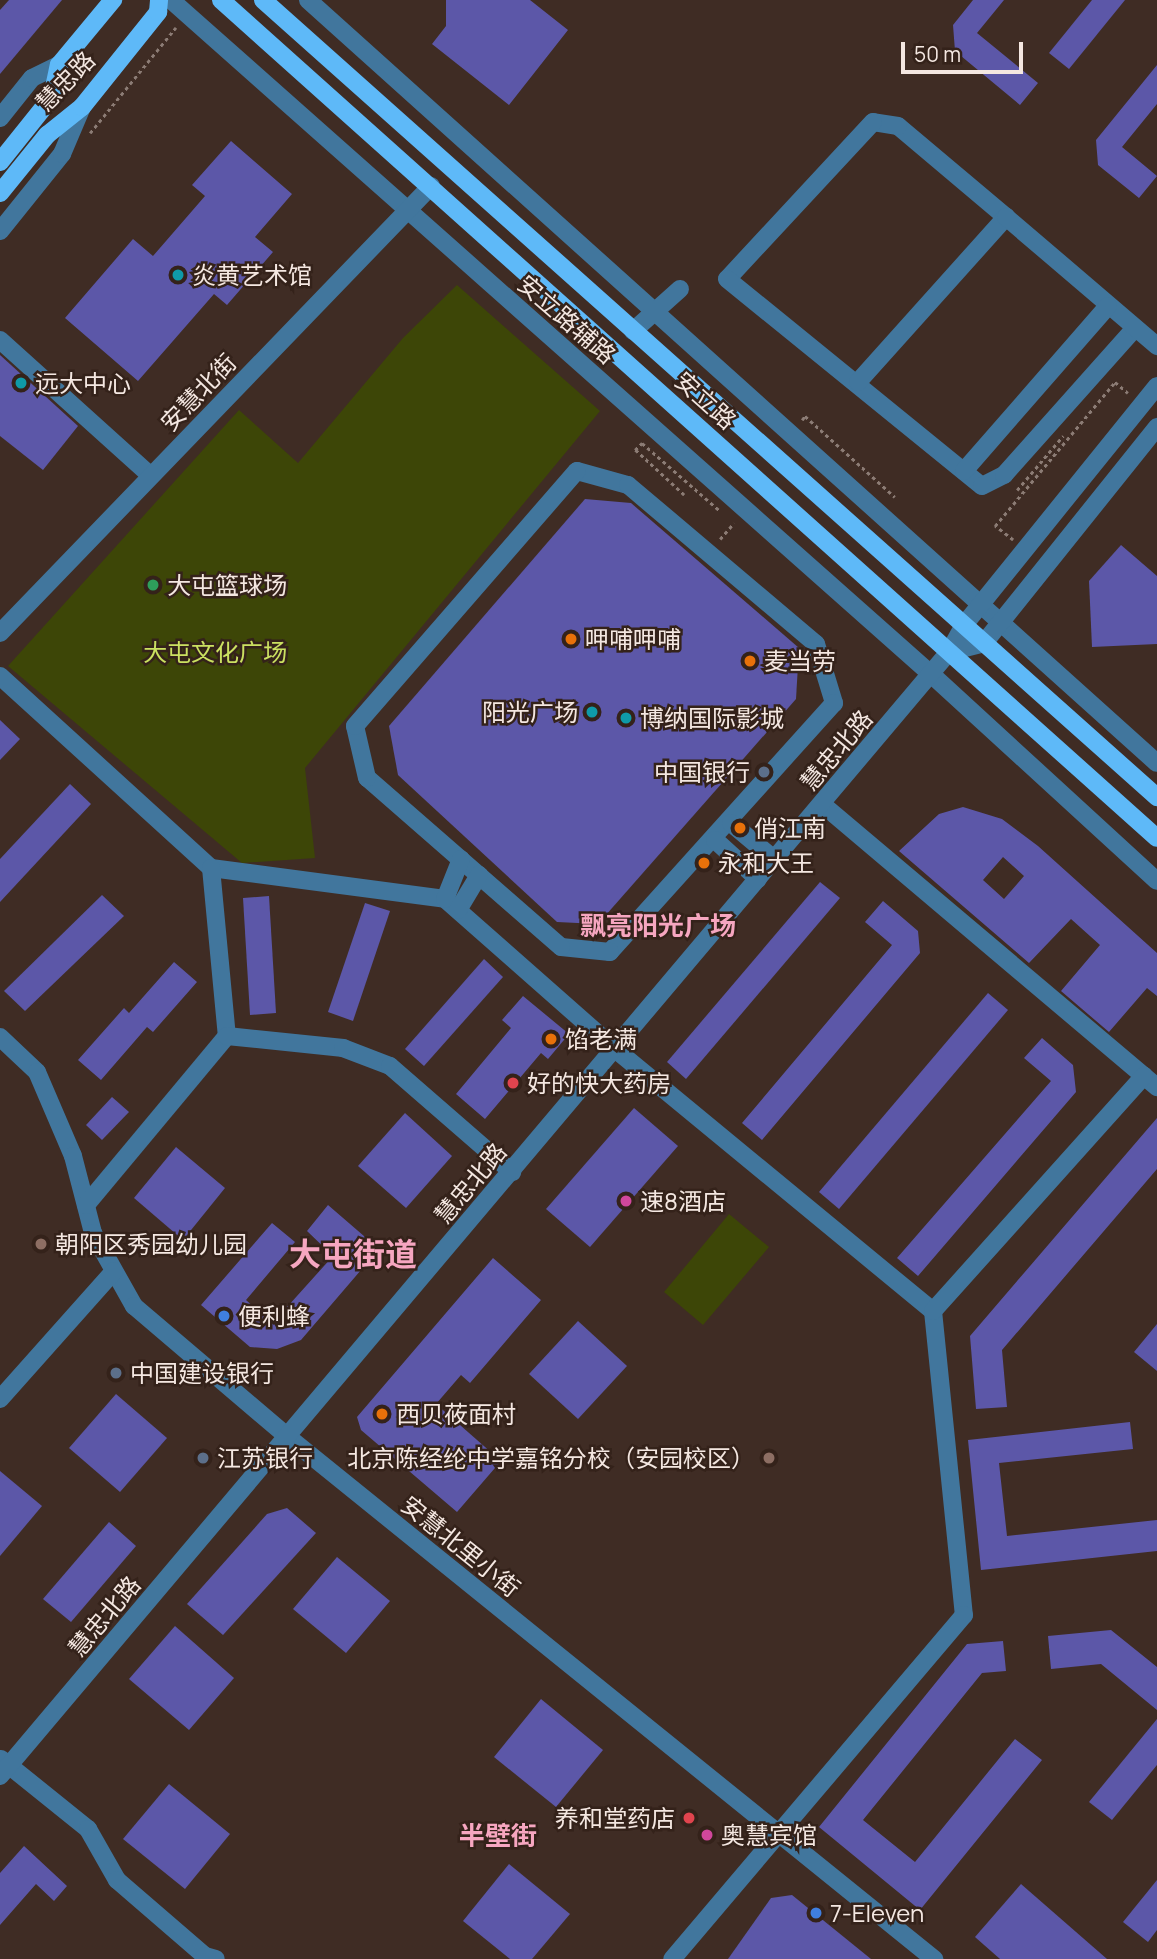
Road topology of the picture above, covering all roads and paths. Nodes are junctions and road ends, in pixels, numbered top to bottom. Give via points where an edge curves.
1 (113, 0) edge
2 (159, 0) edge
3 (221, 0) edge
4 (263, 0) edge
5 (308, 0) edge
6 (171, 9) edge
7 (59, 65) junction
8 (82, 107) junction
9 (0, 118) edge
10 (62, 154) junction
11 (0, 162) edge
12 (431, 186) junction
13 (0, 193) edge
14 (407, 211) junction
15 (1006, 217) junction
16 (0, 231) edge
17 (680, 289) dead end
18 (1108, 306) junction
19 (655, 312) junction
20 (1135, 328) junction
21 (634, 331) junction
22 (0, 340) edge
23 (1157, 346) edge
24 (858, 382) junction
25 (1157, 386) edge
26 (1128, 393) dead end
27 (1157, 427) edge
28 (964, 471) junction
29 (151, 475) junction
30 (745, 510) junction
31 (1013, 540) dead end
32 (708, 552) junction
33 (979, 604) junction
34 (1001, 623) junction
35 (964, 625) junction
36 (0, 633) edge
37 (984, 643) junction
38 (949, 652) junction
39 (931, 674) junction
40 (0, 676) edge
41 (1157, 763) edge
42 (1157, 797) edge
43 (822, 804) junction
44 (731, 823) junction
45 (1157, 838) edge
46 (715, 840) junction
47 (461, 859) junction
48 (775, 860) junction
49 (211, 868) junction
50 (479, 875) junction
51 (758, 879) junction
52 (1157, 881) edge
53 (451, 904) junction
54 (228, 1036) junction
55 (0, 1037) edge
56 (615, 1049) junction
57 (1150, 1081) edge
58 (512, 1172) junction
59 (86, 1205) junction
60 (114, 1271) junction
61 (933, 1311) junction
62 (0, 1399) edge
63 (288, 1437) junction
64 (3, 1767) edge
65 (778, 1833) junction
66 (216, 1959) edge
67 (671, 1959) edge
68 (934, 1959) edge

1 - 7 main road, 慧忠路
2 - 8 main road, 慧忠路 via 158,12
3 - 12 main road, 安立路
4 - 21 main road, 安立路
5 - 19 street
6 - 10 path via 176,27 91,133
6 - 14 street, 安立路辅路
7 - 9 street via 32,78
7 - 11 main road, 慧忠路 via 52,97
8 - 10 street
8 - 13 main road, 慧忠路 via 47,135
10 - 16 street
12 - 14 street, 安慧北街
12 - 38 main road, 安立路
14 - 29 street, 安慧北街
14 - 30 street, 安立路辅路
15 - 18 street
15 - 24 street
15 - 24 street via 898,126 873,122 727,279
17 - 19 street
18 - 20 street
18 - 28 street
19 - 21 street
19 - 33 street
20 - 23 street
20 - 28 street via 1004,475 982,485
21 - 35 main road, 安立路
22 - 29 street
24 - 28 street
25 - 33 street, 慧忠北路
26 - 31 path via 1115,382 995,526
27 - 34 street
29 - 36 street, 安慧北街
30 - 32 path
30 - 39 street, 安立路辅路
32 - 44 street via 816,644 834,704
32 - 47 street via 628,485 576,471 355,726 367,778
33 - 34 street
33 - 35 street, 慧忠北路
34 - 37 street
34 - 41 street
35 - 37 main road, 安立路
35 - 38 street, 慧忠北路
37 - 38 street
37 - 42 main road, 安立路
38 - 39 street, 慧忠北路
38 - 45 main road, 安立路
39 - 43 street, 慧忠北路
39 - 52 street
40 - 49 street
43 - 48 street, 慧忠北路
43 - 57 street
44 - 46 street
44 - 48 street
46 - 50 street via 610,952 561,947
46 - 51 street
47 - 50 street
47 - 53 street
48 - 51 street, 慧忠北路
49 - 53 street
49 - 54 street
50 - 53 street
51 - 56 street, 慧忠北路
53 - 56 street
54 - 58 street via 343,1048 390,1066
54 - 59 street
55 - 59 street, 安慧北里小街 via 37,1072 73,1156
56 - 58 street, 慧忠北路
56 - 61 street
57 - 61 street
58 - 63 street, 慧忠北路
59 - 60 street, 安慧北里小街 via 93,1233
60 - 62 street
60 - 63 street, 安慧北里小街 via 134,1306
61 - 65 street via 964,1615
63 - 64 street, 慧忠北路
63 - 65 street, 安慧北里小街
64 - 66 street via 88,1829 117,1880 205,1956
65 - 67 street
65 - 68 street, 安慧北里小街

